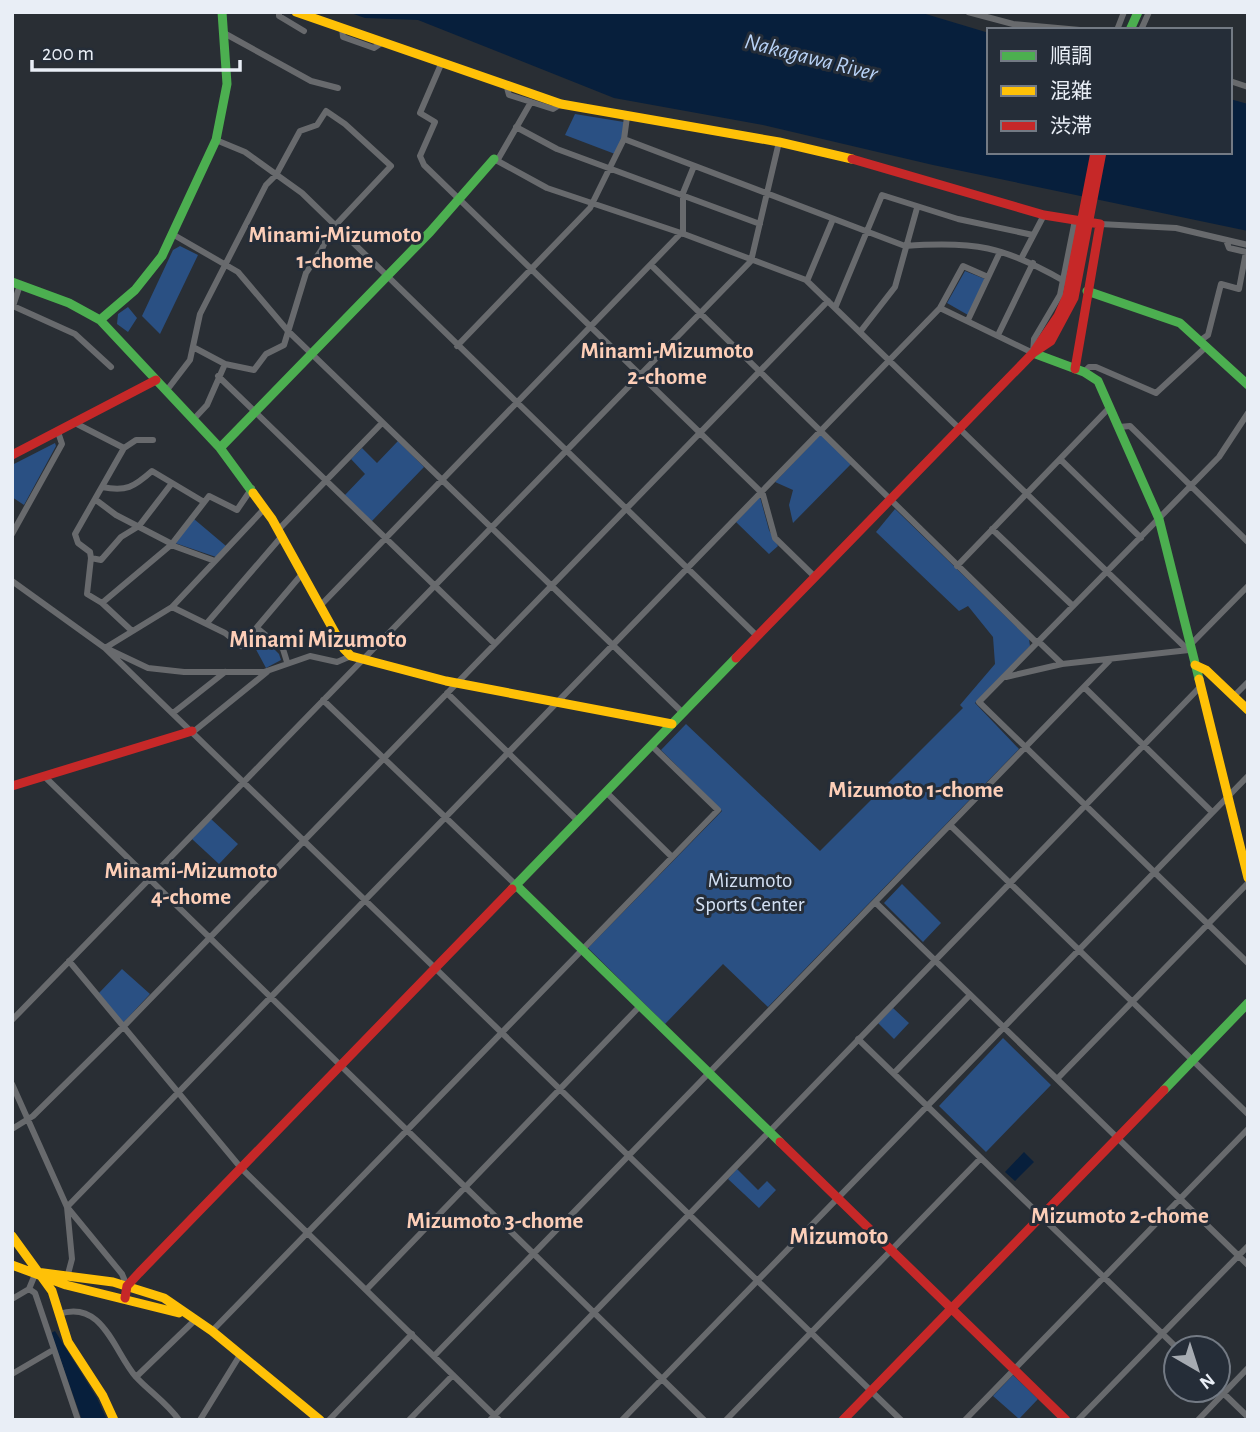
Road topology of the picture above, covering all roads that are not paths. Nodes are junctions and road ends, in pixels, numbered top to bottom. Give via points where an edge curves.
1 (222, 12) edge
2 (279, 12) edge
3 (296, 12) edge
4 (968, 12) edge
5 (1131, 12) edge
6 (1138, 12) edge
7 (1149, 12) edge
8 (1058, 28) edge
9 (1124, 28) edge
10 (1131, 28) edge
11 (1142, 28) edge
12 (304, 31) dead end
13 (223, 33) junction
14 (442, 62) junction
15 (506, 84) junction
16 (338, 88) dead end
17 (531, 102) junction
18 (561, 104) junction
19 (626, 117) junction
20 (516, 127) junction
21 (624, 139) junction
22 (216, 140) junction
23 (779, 142) junction
24 (1095, 154) edge
25 (1102, 154) edge
26 (495, 160) junction
27 (694, 166) junction
28 (610, 167) junction
29 (276, 175) junction
30 (683, 193) junction
31 (766, 194) junction
32 (460, 198) junction
33 (592, 205) junction
34 (916, 208) junction
35 (1044, 215) junction
36 (833, 219) junction
37 (1075, 220) junction
38 (760, 224) junction
39 (1100, 224) junction
40 (333, 226) junction
41 (866, 232) junction
42 (682, 233) junction
43 (174, 235) junction
44 (1034, 235) junction
45 (1226, 240) junction
46 (1248, 245) edge
47 (905, 246) junction
48 (1000, 251) junction
49 (1022, 257) junction
50 (751, 261) junction
51 (1032, 262) junction
52 (228, 265) junction
53 (651, 265) junction
54 (532, 268) junction
55 (386, 277) junction
56 (988, 277) junction
57 (807, 281) junction
58 (16, 283) edge
59 (1071, 283) junction
60 (1087, 291) junction
61 (828, 301) junction
62 (835, 308) junction
63 (940, 309) junction
64 (700, 313) junction
65 (100, 320) junction
66 (968, 320) junction
67 (592, 326) junction
68 (288, 331) junction
69 (860, 332) junction
70 (998, 335) junction
71 (1204, 343) junction
72 (193, 346) junction
73 (457, 346) junction
74 (1033, 353) junction
75 (312, 354) junction
76 (889, 360) junction
77 (225, 364) junction
78 (111, 367) dead end
79 (1079, 370) junction
80 (760, 371) junction
81 (640, 374) junction
82 (218, 376) junction
83 (156, 380) junction
84 (1248, 384) edge
85 (167, 390) junction
86 (516, 404) junction
87 (1111, 407) junction
88 (255, 412) junction
89 (1248, 413) edge
90 (193, 419) junction
91 (75, 423) junction
92 (382, 423) junction
93 (1122, 425) junction
94 (959, 428) junction
95 (821, 431) junction
96 (58, 432) junction
97 (700, 432) junction
98 (153, 440) dead end
99 (220, 448) junction
100 (124, 449) junction
101 (565, 451) junction
102 (12, 455) edge
103 (1060, 459) junction
104 (326, 480) junction
105 (442, 480) junction
106 (172, 483) junction
107 (1191, 486) junction
108 (102, 487) junction
109 (251, 488) junction
110 (762, 491) junction
111 (1026, 493) junction
112 (96, 500) junction
113 (889, 500) junction
114 (204, 502) junction
115 (265, 508) junction
116 (625, 509) junction
117 (1159, 519) junction
118 (139, 527) junction
119 (492, 528) junction
120 (992, 529) junction
121 (280, 533) junction
122 (12, 534) edge
123 (1141, 538) junction
124 (386, 539) junction
125 (1248, 542) edge
126 (171, 545) junction
127 (91, 558) junction
128 (215, 561) junction
129 (957, 566) junction
130 (687, 569) junction
131 (1107, 572) junction
132 (302, 574) junction
133 (815, 577) junction
134 (12, 582) edge
135 (551, 586) junction
136 (1248, 586) edge
137 (435, 587) junction
138 (102, 603) junction
139 (320, 606) junction
140 (1073, 606) junction
141 (172, 607) junction
142 (207, 623) junction
143 (257, 628) junction
144 (132, 631) junction
145 (757, 636) junction
146 (1037, 642) junction
147 (494, 643) junction
148 (612, 645) junction
149 (105, 648) junction
150 (1190, 648) junction
151 (351, 656) junction
152 (365, 658) junction
153 (1110, 660) junction
154 (287, 662) junction
155 (1062, 664) junction
156 (1195, 665) junction
157 (272, 669) junction
158 (226, 670) junction
159 (1004, 677) junction
160 (1248, 682) edge
161 (457, 683) junction
162 (1084, 687) junction
163 (1200, 687) junction
164 (447, 693) junction
165 (1234, 696) junction
166 (323, 700) junction
167 (559, 701) junction
168 (1248, 709) edge
169 (173, 713) junction
170 (683, 713) junction
171 (672, 724) junction
172 (193, 732) junction
173 (651, 745) junction
174 (1143, 745) junction
175 (1025, 747) junction
176 (508, 752) junction
177 (383, 758) junction
178 (44, 776) junction
179 (1248, 776) edge
180 (244, 781) junction
181 (12, 786) edge
182 (606, 792) junction
183 (1228, 796) junction
184 (1085, 805) junction
185 (1212, 812) junction
186 (444, 818) junction
187 (578, 821) junction
188 (950, 825) junction
189 (305, 840) junction
190 (1243, 844) edge
191 (672, 857) junction
192 (1154, 873) junction
193 (149, 878) junction
194 (1248, 881) edge
195 (1010, 883) junction
196 (516, 886) junction
197 (365, 900) junction
198 (874, 902) junction
199 (1207, 924) junction
200 (210, 937) junction
201 (582, 950) junction
202 (1078, 950) junction
203 (935, 960) junction
204 (69, 961) junction
205 (1248, 963) edge
206 (436, 967) junction
207 (970, 995) junction
208 (271, 997) junction
209 (1132, 1002) junction
210 (1248, 1003) edge
211 (640, 1006) junction
212 (12, 1020) edge
213 (123, 1027) junction
214 (1003, 1027) junction
215 (502, 1032) junction
216 (858, 1039) junction
217 (1193, 1061) junction
218 (341, 1065) junction
219 (709, 1073) junction
220 (894, 1073) junction
221 (1057, 1079) junction
222 (12, 1084) edge
223 (561, 1089) junction
224 (178, 1092) junction
225 (927, 1105) junction
226 (1248, 1114) edge
227 (28, 1119) junction
228 (12, 1129) edge
229 (1248, 1129) edge
230 (407, 1131) junction
231 (769, 1132) junction
232 (1117, 1138) junction
233 (629, 1155) junction
234 (981, 1158) junction
235 (241, 1168) junction
236 (465, 1187) junction
237 (837, 1198) junction
238 (1180, 1199) junction
239 (67, 1207) junction
240 (689, 1214) junction
241 (1042, 1216) junction
242 (307, 1233) junction
243 (13, 1240) edge
244 (1248, 1246) edge
245 (891, 1250) junction
246 (533, 1254) junction
247 (1238, 1256) junction
248 (12, 1265) edge
249 (1248, 1265) edge
250 (36, 1272) junction
251 (68, 1274) junction
252 (1104, 1277) junction
253 (757, 1280) junction
254 (127, 1286) junction
255 (29, 1289) junction
256 (366, 1290) junction
257 (125, 1298) junction
258 (12, 1299) edge
259 (952, 1308) junction
260 (593, 1312) junction
261 (59, 1314) junction
262 (195, 1320) junction
263 (212, 1331) junction
264 (811, 1332) junction
265 (411, 1334) junction
266 (1163, 1334) joint
267 (1162, 1335) edge
268 (53, 1350) junction
269 (240, 1355) junction
270 (434, 1356) junction
271 (1248, 1368) edge
272 (1014, 1369) junction
273 (12, 1374) edge
274 (453, 1375) junction
275 (136, 1377) junction
276 (662, 1379) junction
277 (1232, 1382) edge
278 (872, 1391) junction
279 (1232, 1402) edge
280 (1211, 1404) edge
281 (1248, 1417) edge
282 (74, 1418) edge
283 (494, 1418) edge
284 (114, 1420) edge
285 (179, 1420) edge
286 (200, 1420) edge
287 (320, 1420) edge
288 (329, 1420) edge
289 (409, 1420) edge
290 (622, 1420) edge
291 (704, 1420) edge
292 (726, 1420) edge
293 (843, 1420) edge
294 (901, 1420) edge
295 (965, 1420) edge
296 (1066, 1420) edge
297 (1079, 1420) edge
298 (1198, 1420) edge

1 - 13 street
2 - 12 street
3 - 14 street
4 - 8 street via 1013,24
5 - 9 street
6 - 10 street
7 - 11 street
13 - 16 street via 311,81
13 - 22 street via 227,84
14 - 15 street
14 - 32 street via 420,113 435,122 419,156
15 - 17 street via 509,95
15 - 18 street
17 - 18 street via 553,109
17 - 20 street
18 - 19 street
19 - 21 street
19 - 23 street
20 - 26 street
20 - 28 street via 540,142
21 - 27 street
21 - 28 street
22 - 29 street via 245,152
22 - 43 street
23 - 31 street
23 - 35 street via 880,166
24 - 59 street
25 - 59 street
26 - 32 street
26 - 33 street via 547,188
27 - 30 street
27 - 31 street
28 - 30 street
28 - 33 street
29 - 40 street via 302,193
29 - 40 street via 300,131 317,125 326,111 360,138 391,166
29 - 52 street via 251,213
30 - 38 street
30 - 42 street
31 - 36 street
31 - 38 street
32 - 54 street
32 - 55 street
33 - 42 street
33 - 54 street
34 - 41 street via 882,195
34 - 44 street
34 - 47 street
35 - 37 street
35 - 44 street
36 - 41 street
36 - 57 street
37 - 39 street
37 - 59 street
38 - 50 street
39 - 45 street via 1176,228
39 - 60 street
40 - 55 street
40 - 68 street via 306,273
41 - 47 street
41 - 62 street
42 - 50 street
42 - 53 street
43 - 52 street
43 - 65 street via 147,277
44 - 49 street
45 - 46 street
45 - 71 street via 1229,248 1247,252 1242,282 1239,289 1221,284
47 - 48 street via 954,242
47 - 69 street via 890,296
48 - 49 street
48 - 56 street
49 - 51 street
50 - 57 street
50 - 64 street
51 - 59 street
51 - 70 street
52 - 68 street via 251,285
52 - 72 street via 200,314
53 - 64 street
53 - 67 street
54 - 67 street
54 - 73 street
55 - 73 street
55 - 75 street
56 - 63 street via 963,266
56 - 66 street
57 - 61 street
58 - 65 street
58 - 78 street via 13,306 75,334
59 - 74 street via 1034,339
59 - 74 street via 1059,329
60 - 71 street via 1180,323
60 - 79 street
61 - 62 street
61 - 80 street
62 - 69 street
63 - 66 street
63 - 76 street
64 - 80 street
64 - 81 street
65 - 83 street
66 - 70 street
67 - 81 street
67 - 86 street
68 - 75 street
68 - 77 street via 284,345 269,352 254,370
69 - 76 street
70 - 74 street
71 - 79 street via 1156,393 1096,366
71 - 84 street
72 - 77 street
72 - 85 street via 190,360
73 - 86 street
74 - 79 street
74 - 94 street
75 - 88 street
75 - 92 street
76 - 94 street
76 - 95 street
77 - 82 street
79 - 87 street via 1098,381
80 - 95 street
80 - 97 street
81 - 97 street
81 - 101 street
82 - 88 street
82 - 90 street via 206,405
83 - 85 street
83 - 91 street
85 - 90 street
86 - 101 street
86 - 105 street
87 - 93 street
87 - 103 street
88 - 99 street
88 - 104 street
89 - 107 street via 1219,457
90 - 99 street
91 - 96 street
91 - 100 street
92 - 104 street
92 - 105 street
93 - 107 street
93 - 117 street
94 - 111 street
94 - 113 street
95 - 110 street
95 - 113 street
96 - 102 street
96 - 122 street via 62,444
97 - 110 street
97 - 116 street
98 - 100 street via 136,440
99 - 109 street
100 - 108 street
101 - 116 street
101 - 119 street
103 - 111 street
103 - 123 street
104 - 121 street
104 - 124 street
105 - 119 street
105 - 124 street
106 - 108 street via 152,471 120,491
106 - 114 street
106 - 118 street
107 - 117 street
107 - 125 street
108 - 112 street
109 - 114 street via 237,510 209,496
109 - 115 street
110 - 130 street
110 - 133 street via 775,538
111 - 120 street
111 - 131 street
112 - 118 street
112 - 127 street via 75,539
113 - 129 street
113 - 133 street
114 - 126 street
115 - 121 street
115 - 128 street
116 - 130 street
116 - 135 street
117 - 123 street
117 - 150 street
118 - 126 street
118 - 127 street via 121,537 101,560
119 - 135 street
119 - 137 street
120 - 129 street
120 - 140 street
121 - 132 street
121 - 142 street
123 - 131 street
124 - 137 street
124 - 139 street
126 - 128 street
126 - 138 street
127 - 138 street via 87,591
128 - 141 street
129 - 146 street
130 - 145 street
130 - 148 street
131 - 140 street
131 - 150 street
132 - 139 street
132 - 143 street
133 - 145 street
134 - 149 street
135 - 147 street
135 - 148 street
136 - 150 street
137 - 147 street
137 - 152 street
138 - 144 street
139 - 151 street
140 - 146 street
141 - 142 street
141 - 144 street
142 - 143 street via 241,646
143 - 154 street via 283,649
144 - 149 street
145 - 170 street
146 - 155 street
146 - 159 street
147 - 161 street
148 - 167 street
148 - 170 street
149 - 158 street via 148,668
149 - 169 street
150 - 153 street
150 - 156 street
151 - 152 street
151 - 154 street via 337,662 310,656
152 - 161 street
152 - 166 street
153 - 155 street
153 - 162 street
154 - 157 street
155 - 159 street
156 - 163 street
156 - 165 street
157 - 158 street
157 - 172 street
158 - 169 street
159 - 175 street via 979,702
160 - 165 street
161 - 164 street
161 - 167 street
162 - 174 street
162 - 175 street
163 - 174 street
163 - 183 street
164 - 176 street
164 - 177 street
165 - 168 street
166 - 177 street
166 - 180 street
167 - 171 street
167 - 176 street
169 - 172 street
170 - 171 street
171 - 173 street
172 - 178 street
172 - 180 street
173 - 182 street
173 - 191 street via 718,810
174 - 184 street
174 - 185 street
175 - 184 street
175 - 188 street
176 - 186 street
176 - 187 street
177 - 186 street
177 - 189 street
178 - 181 street
178 - 193 street
179 - 183 street
180 - 189 street
180 - 193 street
182 - 187 street
182 - 191 street
183 - 185 street
183 - 190 street
184 - 192 street
184 - 195 street
185 - 192 street
186 - 196 street
186 - 197 street
187 - 196 street
188 - 195 street
188 - 198 street
189 - 197 street
189 - 200 street
190 - 194 street
191 - 201 street
192 - 199 street
192 - 202 street
193 - 200 street
193 - 204 street
194 - 199 street
195 - 202 street
195 - 203 street
196 - 201 street
196 - 206 street
197 - 206 street
197 - 208 street
198 - 203 street
198 - 219 street
199 - 205 street
199 - 209 street
200 - 208 street
200 - 213 street
201 - 211 street
201 - 215 street
202 - 209 street
202 - 214 street
203 - 207 street
203 - 216 street
204 - 212 street
204 - 213 street
206 - 215 street
206 - 218 street
207 - 214 street
207 - 220 street
208 - 218 street
208 - 224 street
209 - 217 street
209 - 221 street
210 - 217 street
211 - 219 street
211 - 223 street
213 - 224 street
213 - 227 street
214 - 221 street
214 - 225 street
215 - 223 street
215 - 230 street
216 - 220 street
216 - 231 street
217 - 226 street
217 - 232 street
218 - 230 street
218 - 235 street
219 - 231 street
219 - 233 street
220 - 225 street
221 - 232 street
222 - 227 street
223 - 233 street
223 - 236 street
224 - 235 street
224 - 239 street
225 - 234 street
225 - 237 street
227 - 228 street
227 - 239 street
229 - 238 street
230 - 236 street
230 - 242 street
231 - 237 street
231 - 240 street
232 - 238 street
232 - 241 street
233 - 240 street
233 - 246 street
234 - 241 street
234 - 245 street
235 - 242 street
235 - 254 street
236 - 246 street
236 - 256 street
237 - 245 street
237 - 253 street
238 - 247 street
238 - 252 street
239 - 251 street via 72,1259
239 - 254 street
240 - 253 street
240 - 260 street
241 - 252 street
241 - 259 street
242 - 256 street
242 - 263 street
243 - 250 street
244 - 247 street
245 - 259 street
245 - 264 street
246 - 260 street
246 - 270 street
247 - 249 street
247 - 266 street
248 - 250 street
250 - 251 street
250 - 255 street
250 - 257 street via 65,1285
250 - 261 street via 52,1291
251 - 254 street
252 - 266 street
252 - 272 street
253 - 264 street
253 - 276 street
254 - 257 street
254 - 262 street via 164,1298
255 - 258 street
255 - 268 street via 35,1293
256 - 265 street
257 - 262 street
259 - 272 street
259 - 278 street
260 - 276 street
260 - 283 street
261 - 275 street via 85,1314 100,1321
261 - 284 street via 68,1342
262 - 263 street
262 - 275 street
263 - 269 street
264 - 278 street
264 - 292 street
265 - 270 street
265 - 288 street
267 - 297 street
268 - 273 street
268 - 282 street
269 - 286 street
269 - 287 street
270 - 274 street
271 - 277 street
272 - 295 street
272 - 296 street
274 - 283 street
274 - 289 street
275 - 285 street
276 - 290 street
276 - 291 street
278 - 293 street
278 - 294 street
279 - 281 street
280 - 298 street

